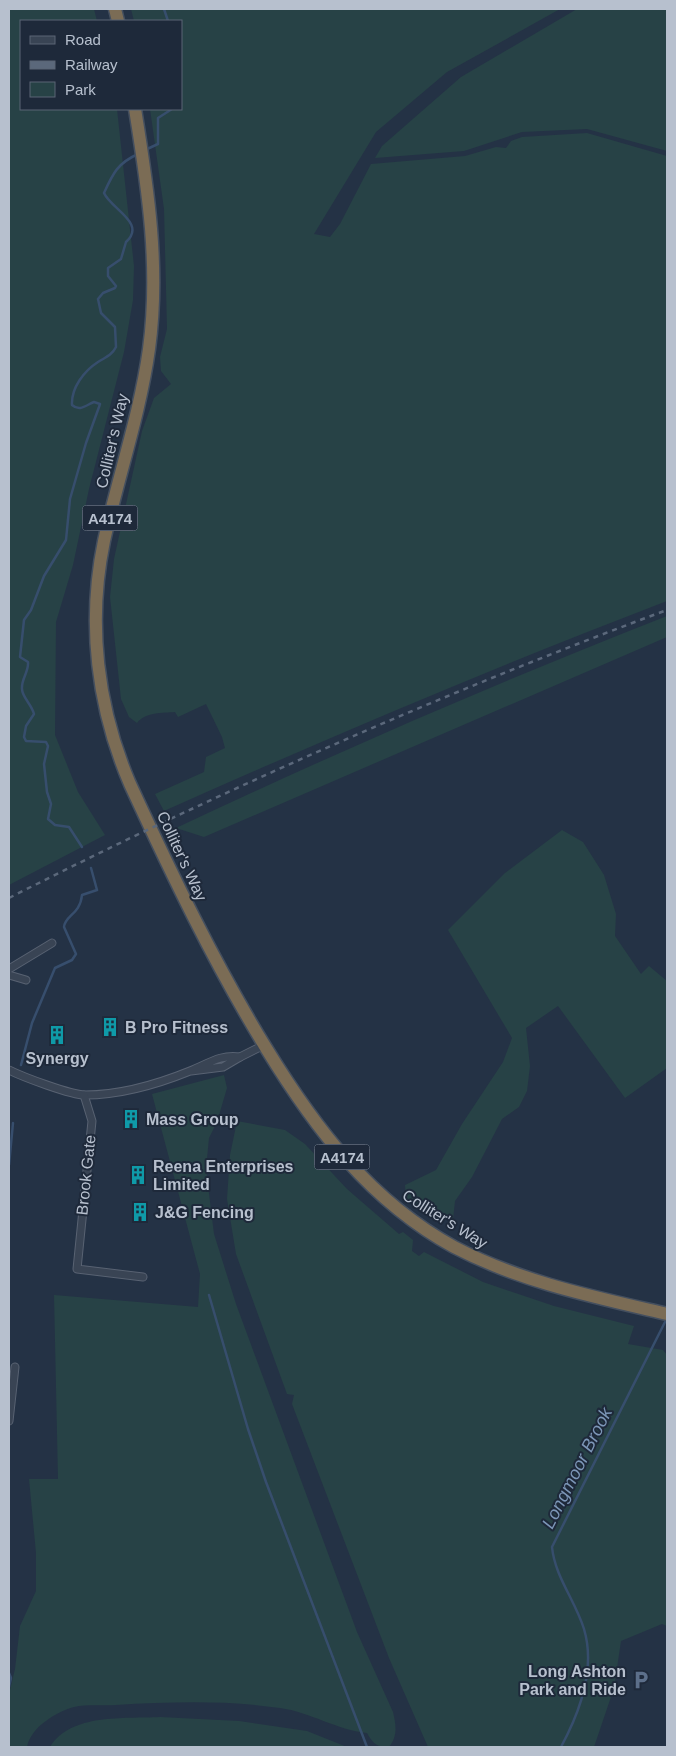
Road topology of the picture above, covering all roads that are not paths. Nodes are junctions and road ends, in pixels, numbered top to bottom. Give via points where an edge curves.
1 (135, 110) edge
2 (52, 943) dead end
3 (9, 969) edge
4 (9, 975) edge
5 (26, 980) dead end
6 (264, 1045) junction
7 (9, 1070) edge
8 (84, 1095) junction
9 (143, 1277) dead end
10 (667, 1314) edge
11 (15, 1367) dead end
12 (9, 1421) edge

1 - 6 highway, Colliter's Way / A4174 via 152,229 152,307 142,385 104,541 98,582 95,617 100,683 114,742 130,784 220,971
2 - 3 street
4 - 5 street
6 - 8 street via 240,1057 228,1055 191,1071 136,1088
6 - 10 highway, Colliter's Way / A4174 via 340,1155 364,1181 410,1219 452,1246 507,1272 550,1286
7 - 8 street
8 - 9 street, Brook Gate via 92,1121 77,1269
11 - 12 street

